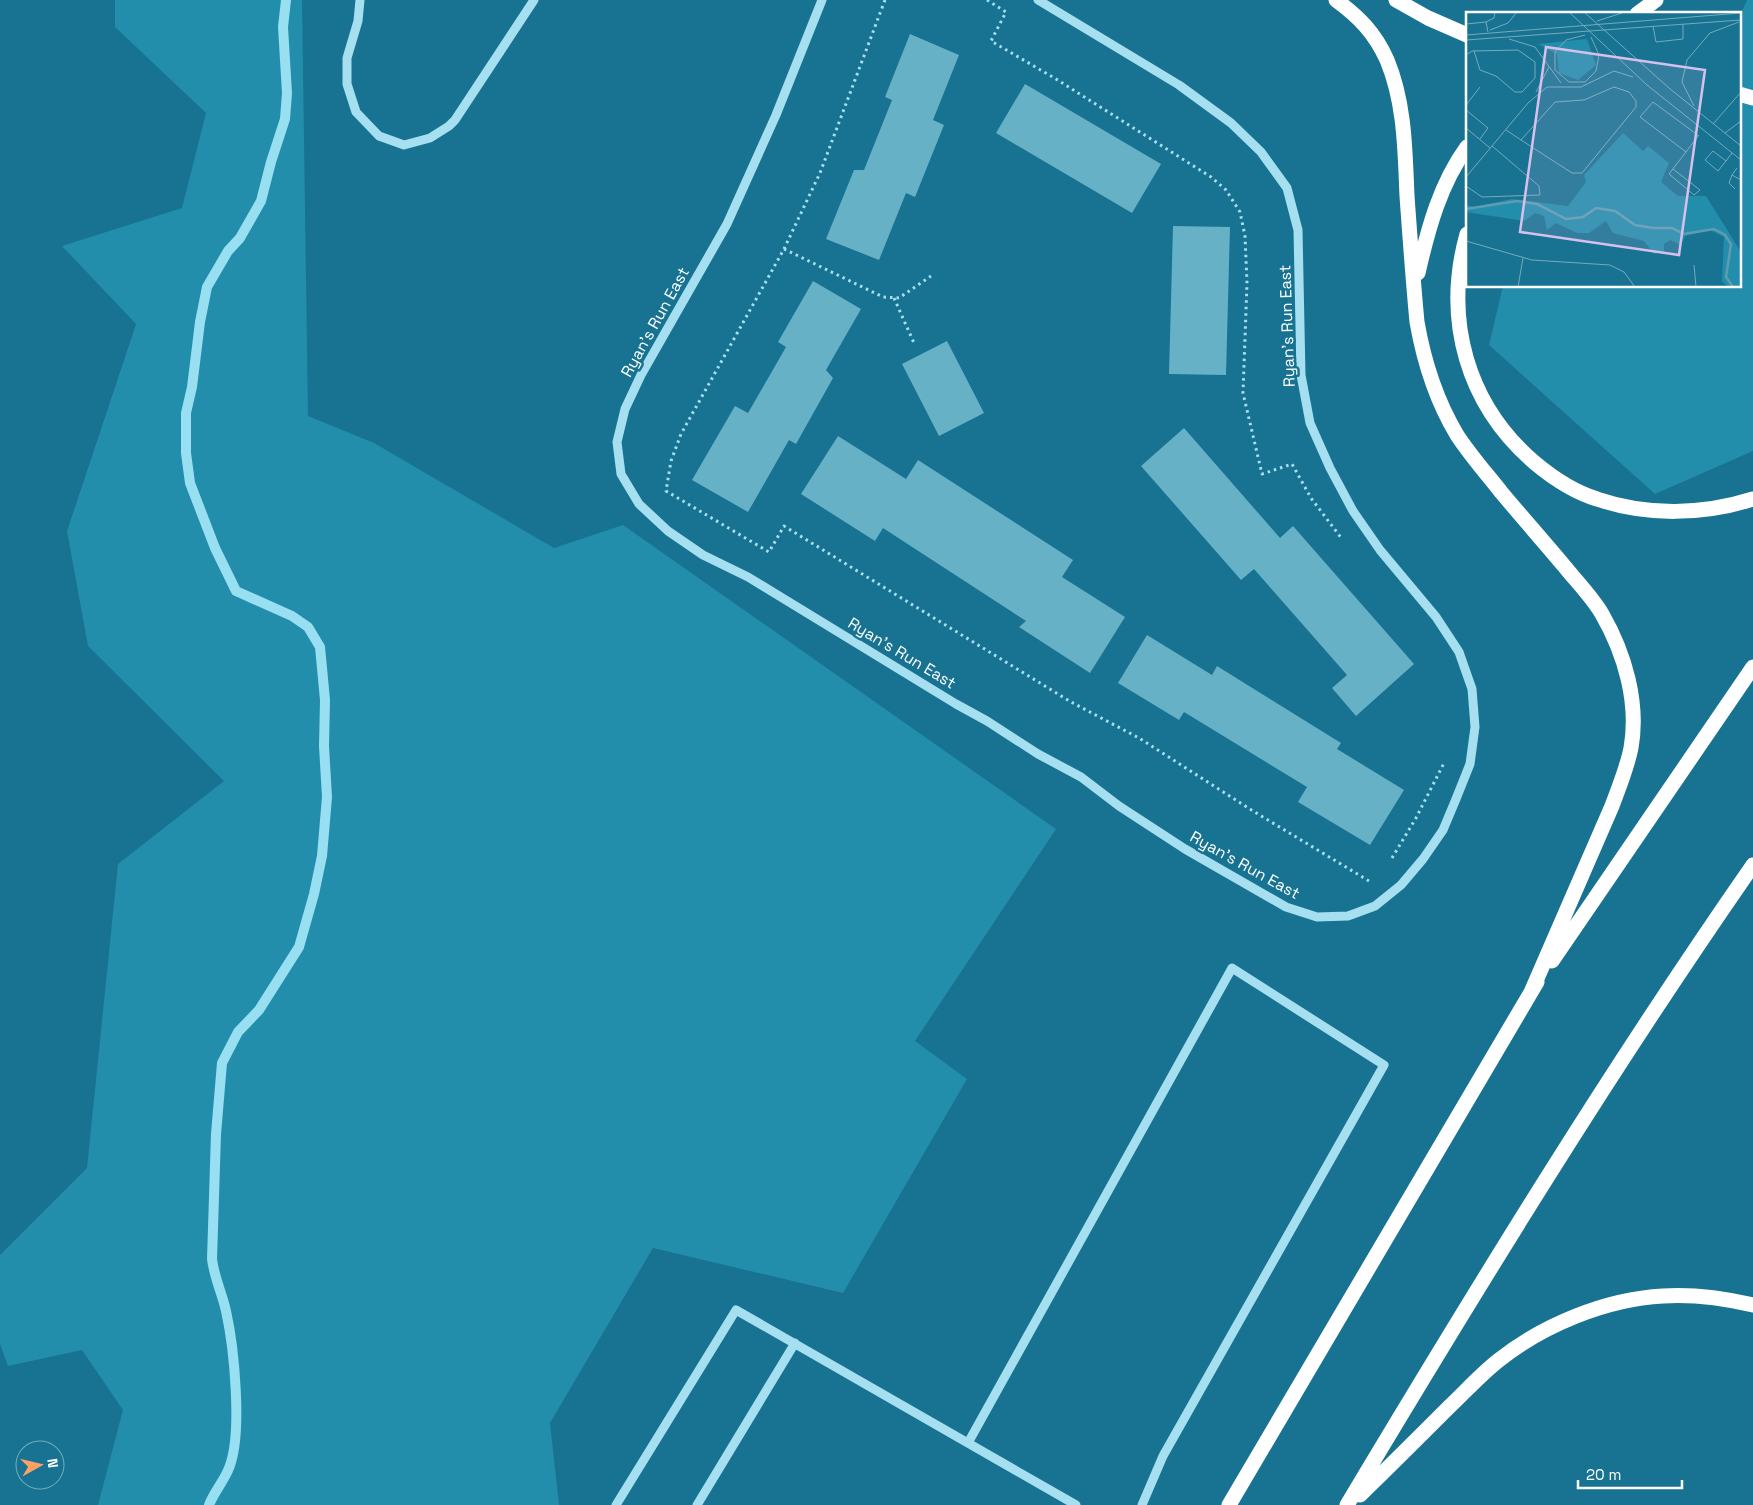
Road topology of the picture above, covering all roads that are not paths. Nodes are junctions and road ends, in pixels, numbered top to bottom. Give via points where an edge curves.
1 (360, 0) edge
2 (534, 0) edge
3 (822, 0) edge
4 (1038, 0) edge
5 (1336, 0) edge
6 (1396, 0) edge
7 (1656, 0) edge
8 (1640, 12) edge
9 (1466, 35) edge
10 (1740, 94) edge
11 (1753, 98) edge
12 (1466, 148) edge
13 (1466, 237) edge
14 (1414, 290) junction
15 (1753, 499) edge
16 (1753, 667) edge
17 (1753, 865) edge
18 (1532, 990) junction
19 (1753, 1305) edge
20 (795, 1343) junction
21 (968, 1443) junction
22 (616, 1505) edge
23 (697, 1505) edge
24 (1076, 1505) edge
25 (1142, 1505) edge
26 (1229, 1505) edge
27 (1349, 1505) edge

1 - 2 street via 358,21 347,58 347,84 356,112 378,136 404,145 430,138 455,120
3 - 4 street, Ryan's Run East via 776,115 727,224 625,409 616,442 621,474 638,504 668,531 703,555 756,582 1081,777 1185,849 1286,907 1317,917 1348,916 1375,906 1401,885 1443,830 1470,764 1475,727 1472,689 1455,645 1380,550 1354,511 1310,423 1301,375 1298,230 1287,188 1261,152 1231,123 1179,85
5 - 14 highway via 1359,18 1374,38 1395,83 1404,142
6 - 9 highway
7 - 8 highway
10 - 11 highway
12 - 14 highway via 1458,159 1431,220
13 - 15 highway via 1460,256 1457,289 1463,347 1485,405 1521,450 1569,486 1596,499 1628,507 1686,511 1717,508
14 - 18 highway via 1422,352 1446,415 1477,462 1602,613 1624,664 1630,689 1631,748 1623,777
16 - 18 highway
17 - 27 highway via 1534,1197
18 - 26 highway
19 - 27 highway via 1722,1298 1661,1296 1605,1307 1550,1328 1498,1360
20 - 21 street
20 - 22 street via 736,1310
20 - 23 street
21 - 24 street
21 - 25 street via 1232,968 1384,1066 1163,1456

